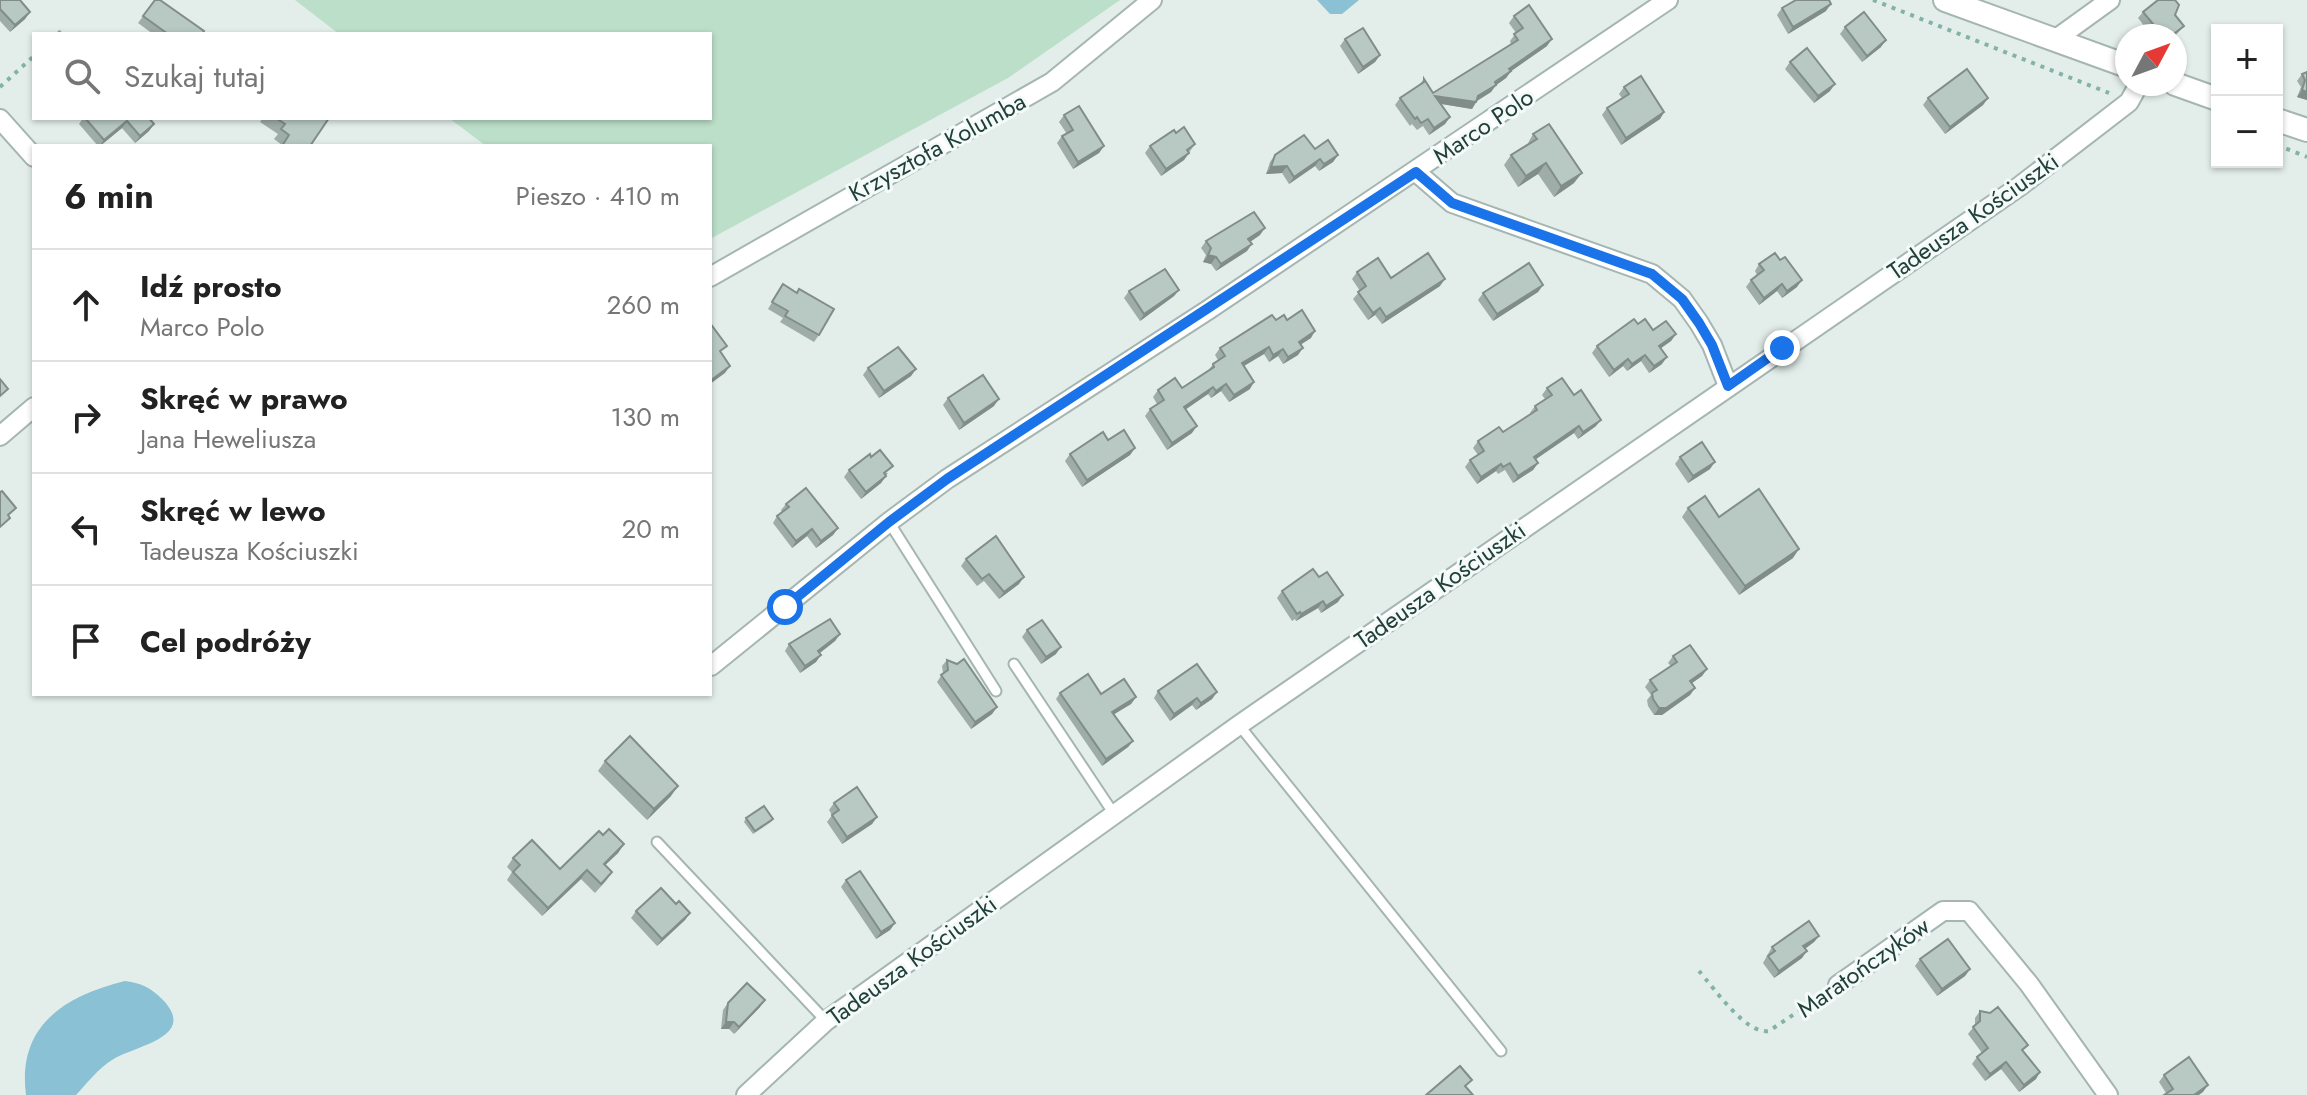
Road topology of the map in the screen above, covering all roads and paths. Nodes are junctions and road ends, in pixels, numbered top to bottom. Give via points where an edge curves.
1 (1152, 0) edge
2 (1668, 0) edge
3 (1873, 0) edge
4 (1945, 0) edge
5 (2110, 0) edge
6 (2056, 39) junction
7 (32, 58) edge
8 (2115, 61) edge
9 (0, 87) edge
10 (2187, 88) edge
11 (2132, 96) edge
12 (2211, 97) edge
13 (2129, 102) junction
14 (0, 119) edge
15 (2283, 122) edge
16 (2307, 130) edge
17 (2283, 147) edge
18 (32, 155) edge
19 (2307, 157) edge
20 (1416, 172) junction
21 (712, 276) edge
22 (1728, 386) junction
23 (32, 409) edge
24 (0, 436) edge
25 (889, 522) junction
26 (1014, 664) dead end
27 (712, 665) edge
28 (996, 691) dead end
29 (1239, 725) junction
30 (1114, 814) junction
31 (657, 842) dead end
32 (1699, 971) dead end
33 (1838, 985) joint
34 (826, 1021) junction
35 (1501, 1051) dead end
36 (746, 1095) edge
37 (2108, 1095) edge

1 - 21 street, Krzysztofa Kolumba via 1052,82
2 - 20 street, Marco Polo
3 - 13 path
4 - 6 street
5 - 6 street
6 - 8 street
7 - 9 path
10 - 12 street
11 - 13 street, Tadeusza Kościuszki
13 - 22 street, Tadeusza Kościuszki via 2020,186
14 - 18 street
15 - 16 street
17 - 19 path
20 - 22 street via 1452,203 1652,274 1682,299 1699,323
20 - 25 street, Marco Polo
22 - 29 street, Tadeusza Kościuszki
23 - 24 street
25 - 27 street, Marco Polo
25 - 28 lane
26 - 30 lane
29 - 30 street, Tadeusza Kościuszki
29 - 35 lane
30 - 34 street, Tadeusza Kościuszki
31 - 34 lane
32 - 33 path, Maratończyków via 1747,1025 1762,1032
33 - 37 street, Maratończyków via 1943,911 1969,911
34 - 36 street, Tadeusza Kościuszki

